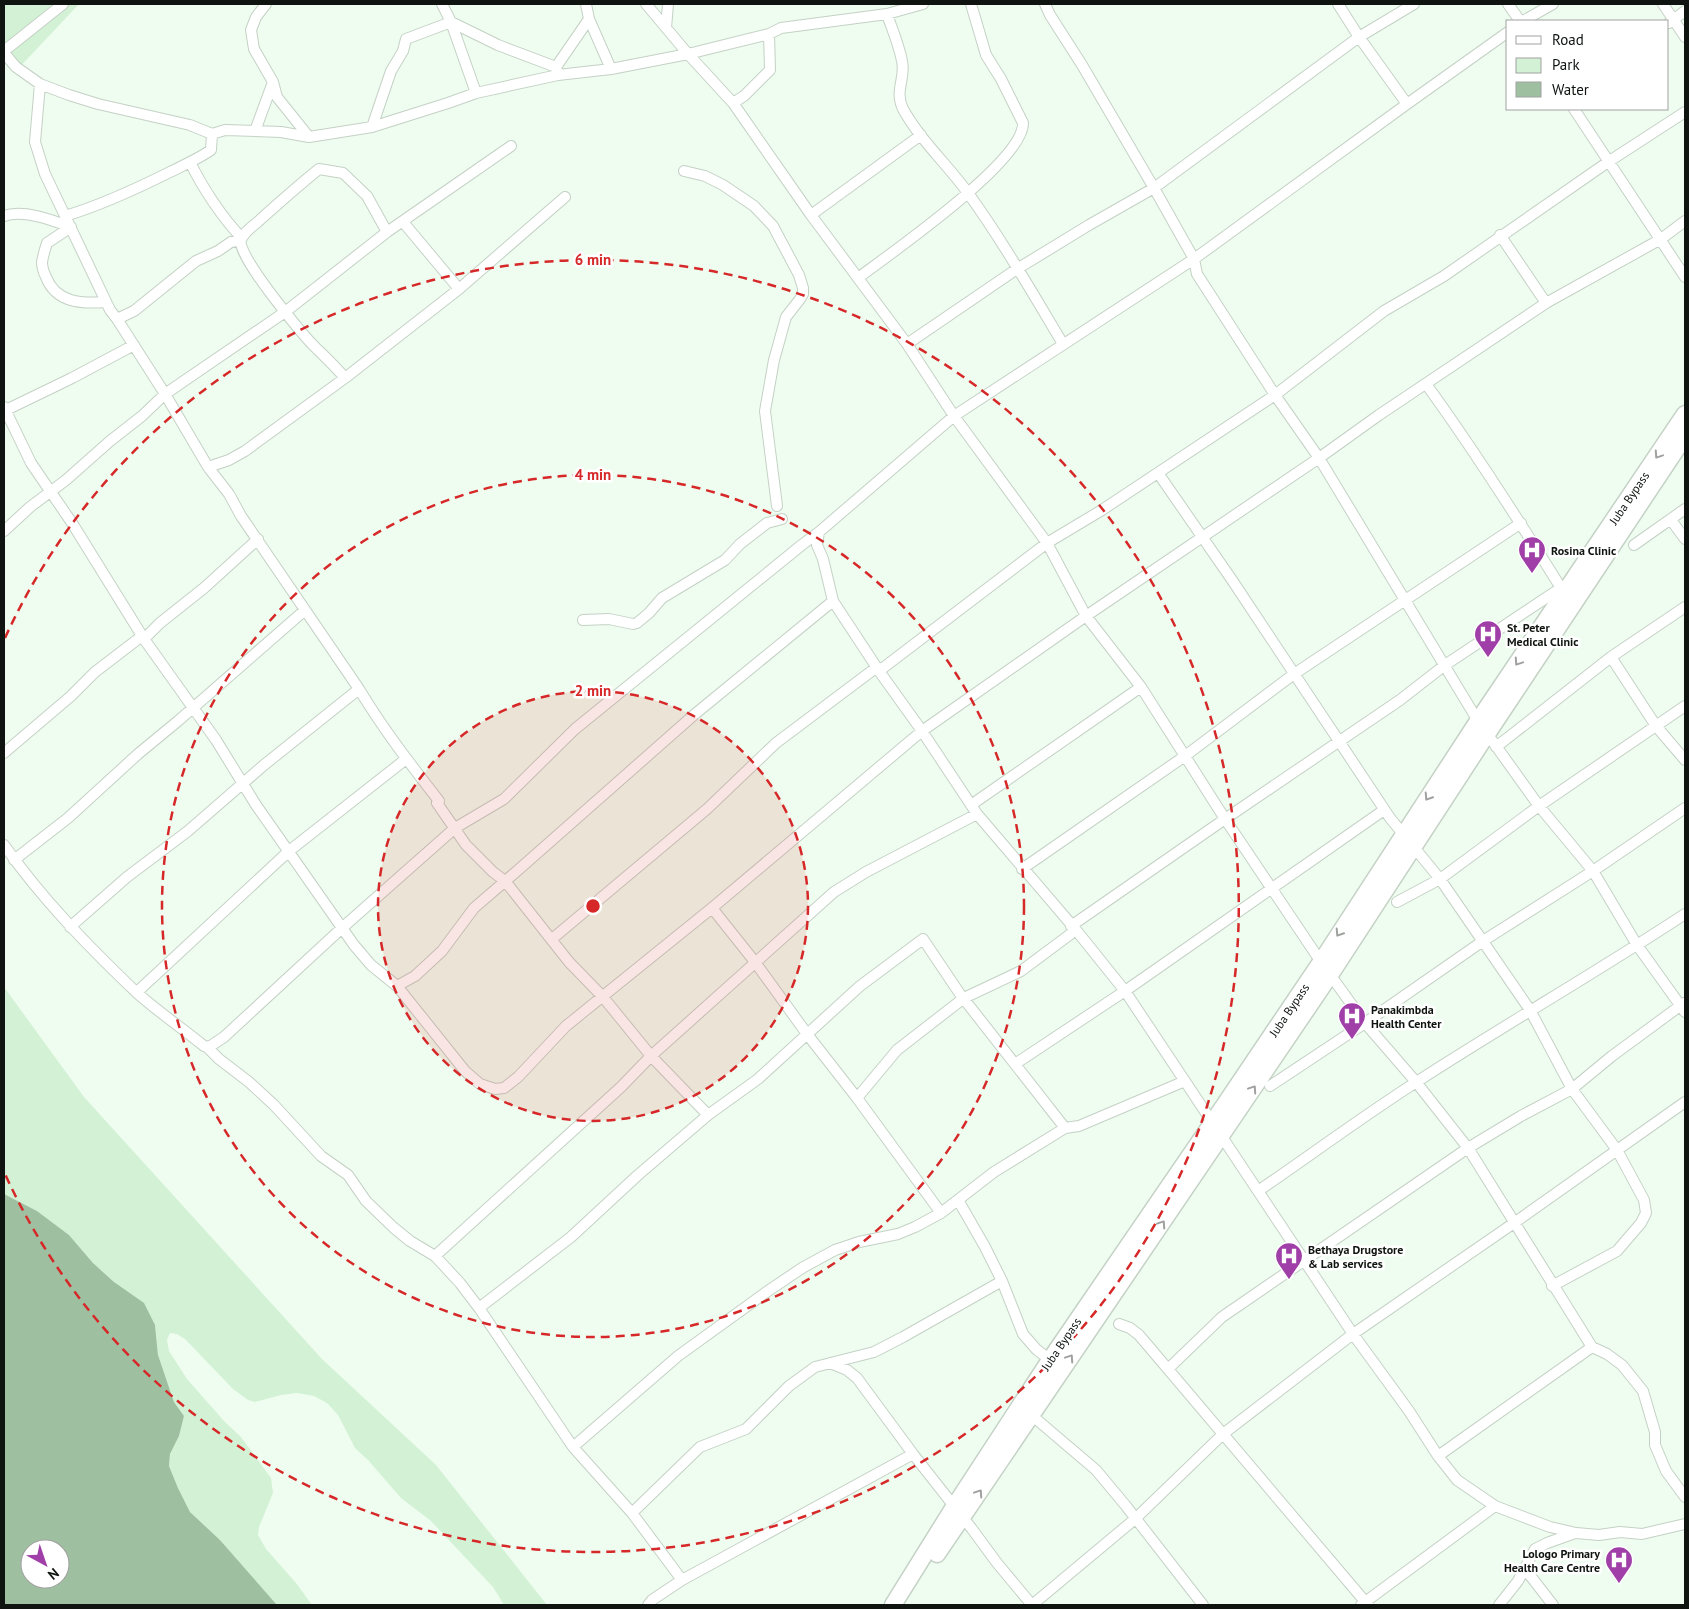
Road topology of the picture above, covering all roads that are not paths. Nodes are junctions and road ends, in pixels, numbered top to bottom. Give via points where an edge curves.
1 (63, 4) edge
2 (266, 4) edge
3 (442, 4) edge
4 (586, 4) edge
5 (646, 4) edge
6 (668, 4) edge
7 (923, 4) edge
8 (972, 4) edge
9 (1045, 4) edge
10 (1338, 4) edge
11 (1414, 4) edge
12 (1508, 4) edge
13 (1553, 4) edge
14 (1663, 4) edge
15 (904, 7) edge
16 (1685, 11) edge
17 (887, 14) junction
18 (589, 19) junction
19 (1521, 20) edge
20 (1524, 20) edge
21 (1670, 21) edge
22 (451, 22) junction
23 (666, 28) junction
24 (1506, 33) edge
25 (769, 34) junction
26 (1359, 37) junction
27 (1685, 37) edge
28 (4, 52) edge
29 (688, 54) junction
30 (611, 70) junction
31 (557, 71) junction
32 (273, 82) junction
33 (40, 84) junction
34 (476, 93) junction
35 (733, 103) junction
36 (1407, 104) junction
37 (1575, 110) edge
38 (1685, 112) edge
39 (372, 127) junction
40 (255, 131) junction
41 (212, 134) junction
42 (921, 135) junction
43 (309, 137) junction
44 (511, 146) dead end
45 (190, 162) junction
46 (1608, 162) junction
47 (684, 171) dead end
48 (1154, 188) junction
49 (968, 193) junction
50 (565, 197) dead end
51 (811, 215) junction
52 (4, 216) edge
53 (65, 216) junction
54 (1685, 221) edge
55 (403, 222) junction
56 (71, 227) junction
57 (387, 232) junction
58 (1500, 235) junction
59 (242, 239) junction
60 (1661, 239) junction
61 (1194, 259) junction
62 (1017, 269) junction
63 (1685, 277) edge
64 (858, 278) junction
65 (459, 289) junction
66 (105, 302) junction
67 (1546, 303) junction
68 (285, 312) junction
69 (117, 320) junction
70 (907, 344) junction
71 (1063, 344) junction
72 (134, 345) junction
73 (345, 378) junction
74 (1426, 384) junction
75 (165, 394) junction
76 (1275, 395) junction
77 (5, 408) edge
78 (1685, 414) edge
79 (954, 416) junction
80 (8, 428) edge
81 (1685, 436) edge
82 (1319, 458) junction
83 (208, 467) junction
84 (1158, 473) junction
85 (50, 492) junction
86 (777, 506) dead end
87 (1685, 509) edge
88 (782, 519) dead end
89 (1671, 520) junction
90 (1521, 523) junction
91 (4, 531) edge
92 (819, 532) junction
93 (1202, 537) junction
94 (258, 539) junction
95 (1685, 540) edge
96 (1047, 542) junction
97 (1634, 545) dead end
98 (1564, 590) junction
99 (1405, 600) junction
100 (833, 601) junction
101 (1685, 607) edge
102 (306, 610) junction
103 (1086, 616) junction
104 (583, 620) dead end
105 (143, 637) junction
106 (1611, 657) junction
107 (1445, 665) junction
108 (878, 669) junction
109 (1294, 674) junction
110 (1141, 687) junction
111 (359, 689) junction
112 (1685, 706) edge
113 (193, 707) junction
114 (1656, 726) junction
115 (922, 731) junction
116 (1487, 734) junction
117 (1339, 743) junction
118 (4, 753) edge
119 (1185, 756) junction
120 (406, 759) junction
121 (1685, 760) edge
122 (244, 783) junction
123 (971, 805) junction
124 (1539, 806) junction
125 (1685, 808) edge
126 (1384, 810) junction
127 (977, 814) junction
128 (1225, 819) junction
129 (455, 828) junction
130 (1408, 841) junction
131 (4, 845) edge
132 (288, 851) junction
133 (14, 860) junction
134 (1022, 869) junction
135 (1593, 871) junction
136 (1440, 879) junction
137 (505, 881) junction
138 (1272, 888) junction
139 (1397, 902) dead end
140 (712, 908) junction
141 (1685, 914) edge
142 (70, 927) junction
143 (342, 928) junction
144 (1074, 928) junction
145 (552, 939) junction
146 (1482, 941) junction
147 (1637, 946) junction
148 (755, 962) junction
149 (1326, 968) junction
150 (398, 986) junction
151 (1125, 991) junction
152 (137, 992) junction
153 (603, 996) junction
154 (964, 998) junction
155 (1684, 1006) edge
156 (1530, 1010) junction
157 (1365, 1023) junction
158 (807, 1034) junction
159 (207, 1047) junction
160 (651, 1056) junction
161 (1015, 1064) junction
162 (1185, 1081) junction
163 (1416, 1082) junction
164 (1270, 1086) dead end
165 (1572, 1089) junction
166 (857, 1098) junction
167 (1685, 1102) edge
168 (708, 1115) junction
169 (1065, 1128) junction
170 (1218, 1129) junction
171 (1468, 1148) junction
172 (1618, 1150) junction
173 (1258, 1191) junction
174 (958, 1200) junction
175 (941, 1213) junction
176 (1514, 1223) junction
177 (435, 1256) junction
178 (1305, 1260) junction
179 (1002, 1281) junction
180 (1552, 1286) junction
181 (479, 1308) junction
182 (1119, 1324) dead end
183 (1353, 1334) junction
184 (1592, 1347) junction
185 (1050, 1360) junction
186 (830, 1363) junction
187 (1168, 1369) junction
188 (1026, 1410) junction
189 (1224, 1434) junction
190 (573, 1447) junction
191 (913, 1454) junction
192 (1438, 1456) junction
193 (1685, 1497) edge
194 (1495, 1506) junction
195 (958, 1512) junction
196 (632, 1513) junction
197 (1135, 1519) junction
198 (1685, 1524) edge
199 (1576, 1533) junction
200 (1525, 1569) junction
201 (682, 1580) junction
202 (1365, 1604) edge
203 (648, 1605) edge
204 (893, 1605) edge
205 (902, 1605) edge
206 (1032, 1605) edge
207 (1203, 1605) edge
208 (1499, 1605) edge
209 (1553, 1605) edge

1 - 28 street
2 - 32 street via 256,17 252,30 254,49
3 - 22 street
4 - 18 street
5 - 23 street
6 - 23 street
7 - 15 street
8 - 49 street via 986,55 1001,79 1023,128 1005,157
9 - 48 street
10 - 26 street
11 - 26 street
12 - 19 street
13 - 20 street
14 - 21 street
15 - 17 street
16 - 21 street
17 - 25 street via 782,28
17 - 42 street via 903,62 899,99
18 - 30 street
18 - 31 street
21 - 27 street
22 - 31 street
22 - 34 street
22 - 39 street via 406,38
23 - 29 street
24 - 36 street
25 - 29 street
25 - 35 street via 770,70
26 - 36 street
26 - 48 street
28 - 33 street via 16,67
29 - 30 street
29 - 35 street
30 - 31 street
31 - 34 street
32 - 40 street
32 - 43 street via 277,97
33 - 41 street via 98,104 190,125
33 - 53 street via 35,142 45,174
34 - 39 street
35 - 51 street
36 - 61 street
37 - 46 street
38 - 46 street
39 - 43 street
40 - 41 street via 225,130
40 - 43 street
41 - 45 street via 211,150
42 - 49 street
42 - 51 street
44 - 55 street
45 - 53 street via 113,199
45 - 59 street
46 - 58 street
46 - 60 street
47 - 86 street via 705,176 754,206 774,226 803,288 800,300 786,317 765,411
48 - 61 street
48 - 62 street
49 - 62 street
49 - 64 street
50 - 65 street
51 - 64 street
52 - 56 street via 12,213
53 - 56 street
54 - 60 street
55 - 57 street
55 - 65 street
56 - 66 street
56 - 66 street via 47,243 42,264 47,280 56,294 66,299
57 - 59 street via 367,196 343,173 319,169 282,198
57 - 68 street
58 - 67 street
58 - 76 street via 1444,276 1384,311
59 - 68 street via 242,250 251,266
59 - 69 street via 196,261 134,311
60 - 63 street
60 - 67 street
61 - 71 street
61 - 76 street via 1197,274
62 - 70 street
62 - 71 street
64 - 70 street
65 - 73 street
66 - 69 street
67 - 74 street
68 - 73 street
68 - 75 street
69 - 72 street
70 - 79 street
71 - 79 street
72 - 75 street
72 - 77 street
73 - 83 street via 245,451
74 - 82 street
74 - 90 street
75 - 83 street
75 - 85 street
76 - 82 street
76 - 84 street
77 - 80 street
78 -> 98 main road, Juba Bypass
79 - 92 street
79 - 96 street
80 - 85 street
81 - 116 main road, Juba Bypass
82 - 93 street
82 - 99 street
83 - 94 street
84 - 93 street
84 - 96 street
85 - 91 street
85 - 105 street
87 - 89 street
88 - 104 street via 767,522 725,560 662,598 637,623
89 - 95 street
89 - 97 street
90 - 98 street
90 - 99 street
92 - 100 street via 817,545
92 - 129 street via 576,729 504,800
93 - 103 street
93 - 109 street
94 - 102 street
94 - 105 street
96 - 103 street
96 - 108 street
98 - 107 street
98 -> 116 main road, Juba Bypass
99 - 107 street
99 - 109 street
100 - 108 street
100 - 137 street via 695,714
101 - 106 street
102 - 111 street
102 - 113 street
103 - 110 street
103 - 115 street
105 - 113 street
105 - 118 street via 95,672
106 - 114 street
106 - 116 street
107 - 116 street
107 - 117 street
108 - 115 street
108 - 145 street via 776,743 707,809
109 - 117 street
109 - 119 street
110 - 119 street
110 - 123 street
111 - 120 street
111 - 122 street
112 - 114 street
113 - 122 street
113 - 133 street via 68,818
114 - 121 street
114 - 124 street
115 - 123 street
115 - 140 street
116 - 124 street
116 - 130 main road, Juba Bypass
117 - 126 street
117 - 128 street
119 - 128 street
119 - 134 street
120 - 129 street via 440,801 437,803
120 - 132 street
122 - 132 street
122 - 142 street
123 - 127 street
124 - 135 street
124 - 136 street
125 - 135 street
126 - 130 street
126 - 138 street
127 - 134 street
127 - 148 street via 834,892
128 - 138 street
128 - 144 street
129 - 137 street via 466,845
129 - 143 street
130 - 136 street
130 - 149 main road, Juba Bypass
131 - 133 street
132 - 143 street
132 - 152 street
133 - 142 street
134 - 144 street
135 - 146 street
135 - 147 street
136 - 139 street
136 - 146 street
137 - 145 street
137 - 150 street via 474,908 442,951 415,976
138 - 149 street
138 - 151 street
140 - 148 street
140 - 153 street
141 - 147 street
142 - 152 street
143 - 150 street via 371,965
143 - 159 street via 224,1037
144 - 151 street
144 - 154 street via 1021,971
145 - 153 street via 569,962
146 - 156 street
146 - 157 street
147 - 155 street
147 - 156 street
148 - 158 street
148 - 160 street
149 - 157 street
149 - 170 main road, Juba Bypass
150 - 153 street via 465,1071 480,1084 496,1089 504,1088 518,1077 566,1026
151 - 161 street
151 - 162 street
152 - 159 street
153 - 160 street
154 - 158 street via 923,939 860,986
154 - 161 street
154 - 166 street via 898,1050
155 - 165 street via 1612,1056
156 - 163 street
156 - 165 street
157 - 163 street
157 - 164 street
158 - 166 street
158 - 168 street via 758,1079
159 - 177 street via 274,1105 321,1156 348,1175 366,1201 394,1228
160 - 168 street
160 - 177 street
161 - 169 street
162 - 169 street via 1079,1126
162 - 170 street
163 - 171 street
163 - 173 street
165 - 171 street
165 - 172 street
166 - 175 street
167 - 172 street
168 - 181 street via 571,1237
169 - 174 street via 994,1172
170 - 173 street
170 - 185 main road, Juba Bypass
188 -> 170 main road, Juba Bypass
171 - 176 street
171 - 178 street
172 - 176 street
172 - 180 street via 1644,1200 1646,1213 1617,1251
173 - 178 street
174 - 175 street
174 - 179 street
175 - 190 street via 898,1234 835,1250 802,1268 678,1356
176 - 180 street
176 - 183 street
177 - 181 street
178 - 183 street
178 - 187 street via 1222,1317
179 - 185 street via 1023,1334
179 - 186 street via 874,1352
180 - 184 street
181 - 190 street
182 - 187 street via 1139,1335
183 - 189 street
183 - 192 street
184 - 192 street
184 - 193 street via 1622,1364 1643,1391 1655,1432 1655,1445 1666,1471
185 - 188 main road, Juba Bypass
186 - 191 street via 857,1378
186 - 196 street via 815,1367 789,1386 746,1429 700,1447
187 - 189 street
188 - 195 main road, Juba Bypass
188 - 197 street via 1096,1470
189 - 197 street
189 - 202 street
190 - 196 street
191 - 195 street
191 - 201 street
192 - 194 street via 1457,1480
194 - 199 street via 1550,1527
194 - 202 street
195 - 204 main road, Juba Bypass
195 - 205 main road, Juba Bypass
195 - 206 street
196 - 201 street
197 - 206 street
197 - 207 street
198 - 199 street via 1642,1534
199 - 200 street via 1535,1550
200 - 208 street
200 - 209 street
201 - 203 street

